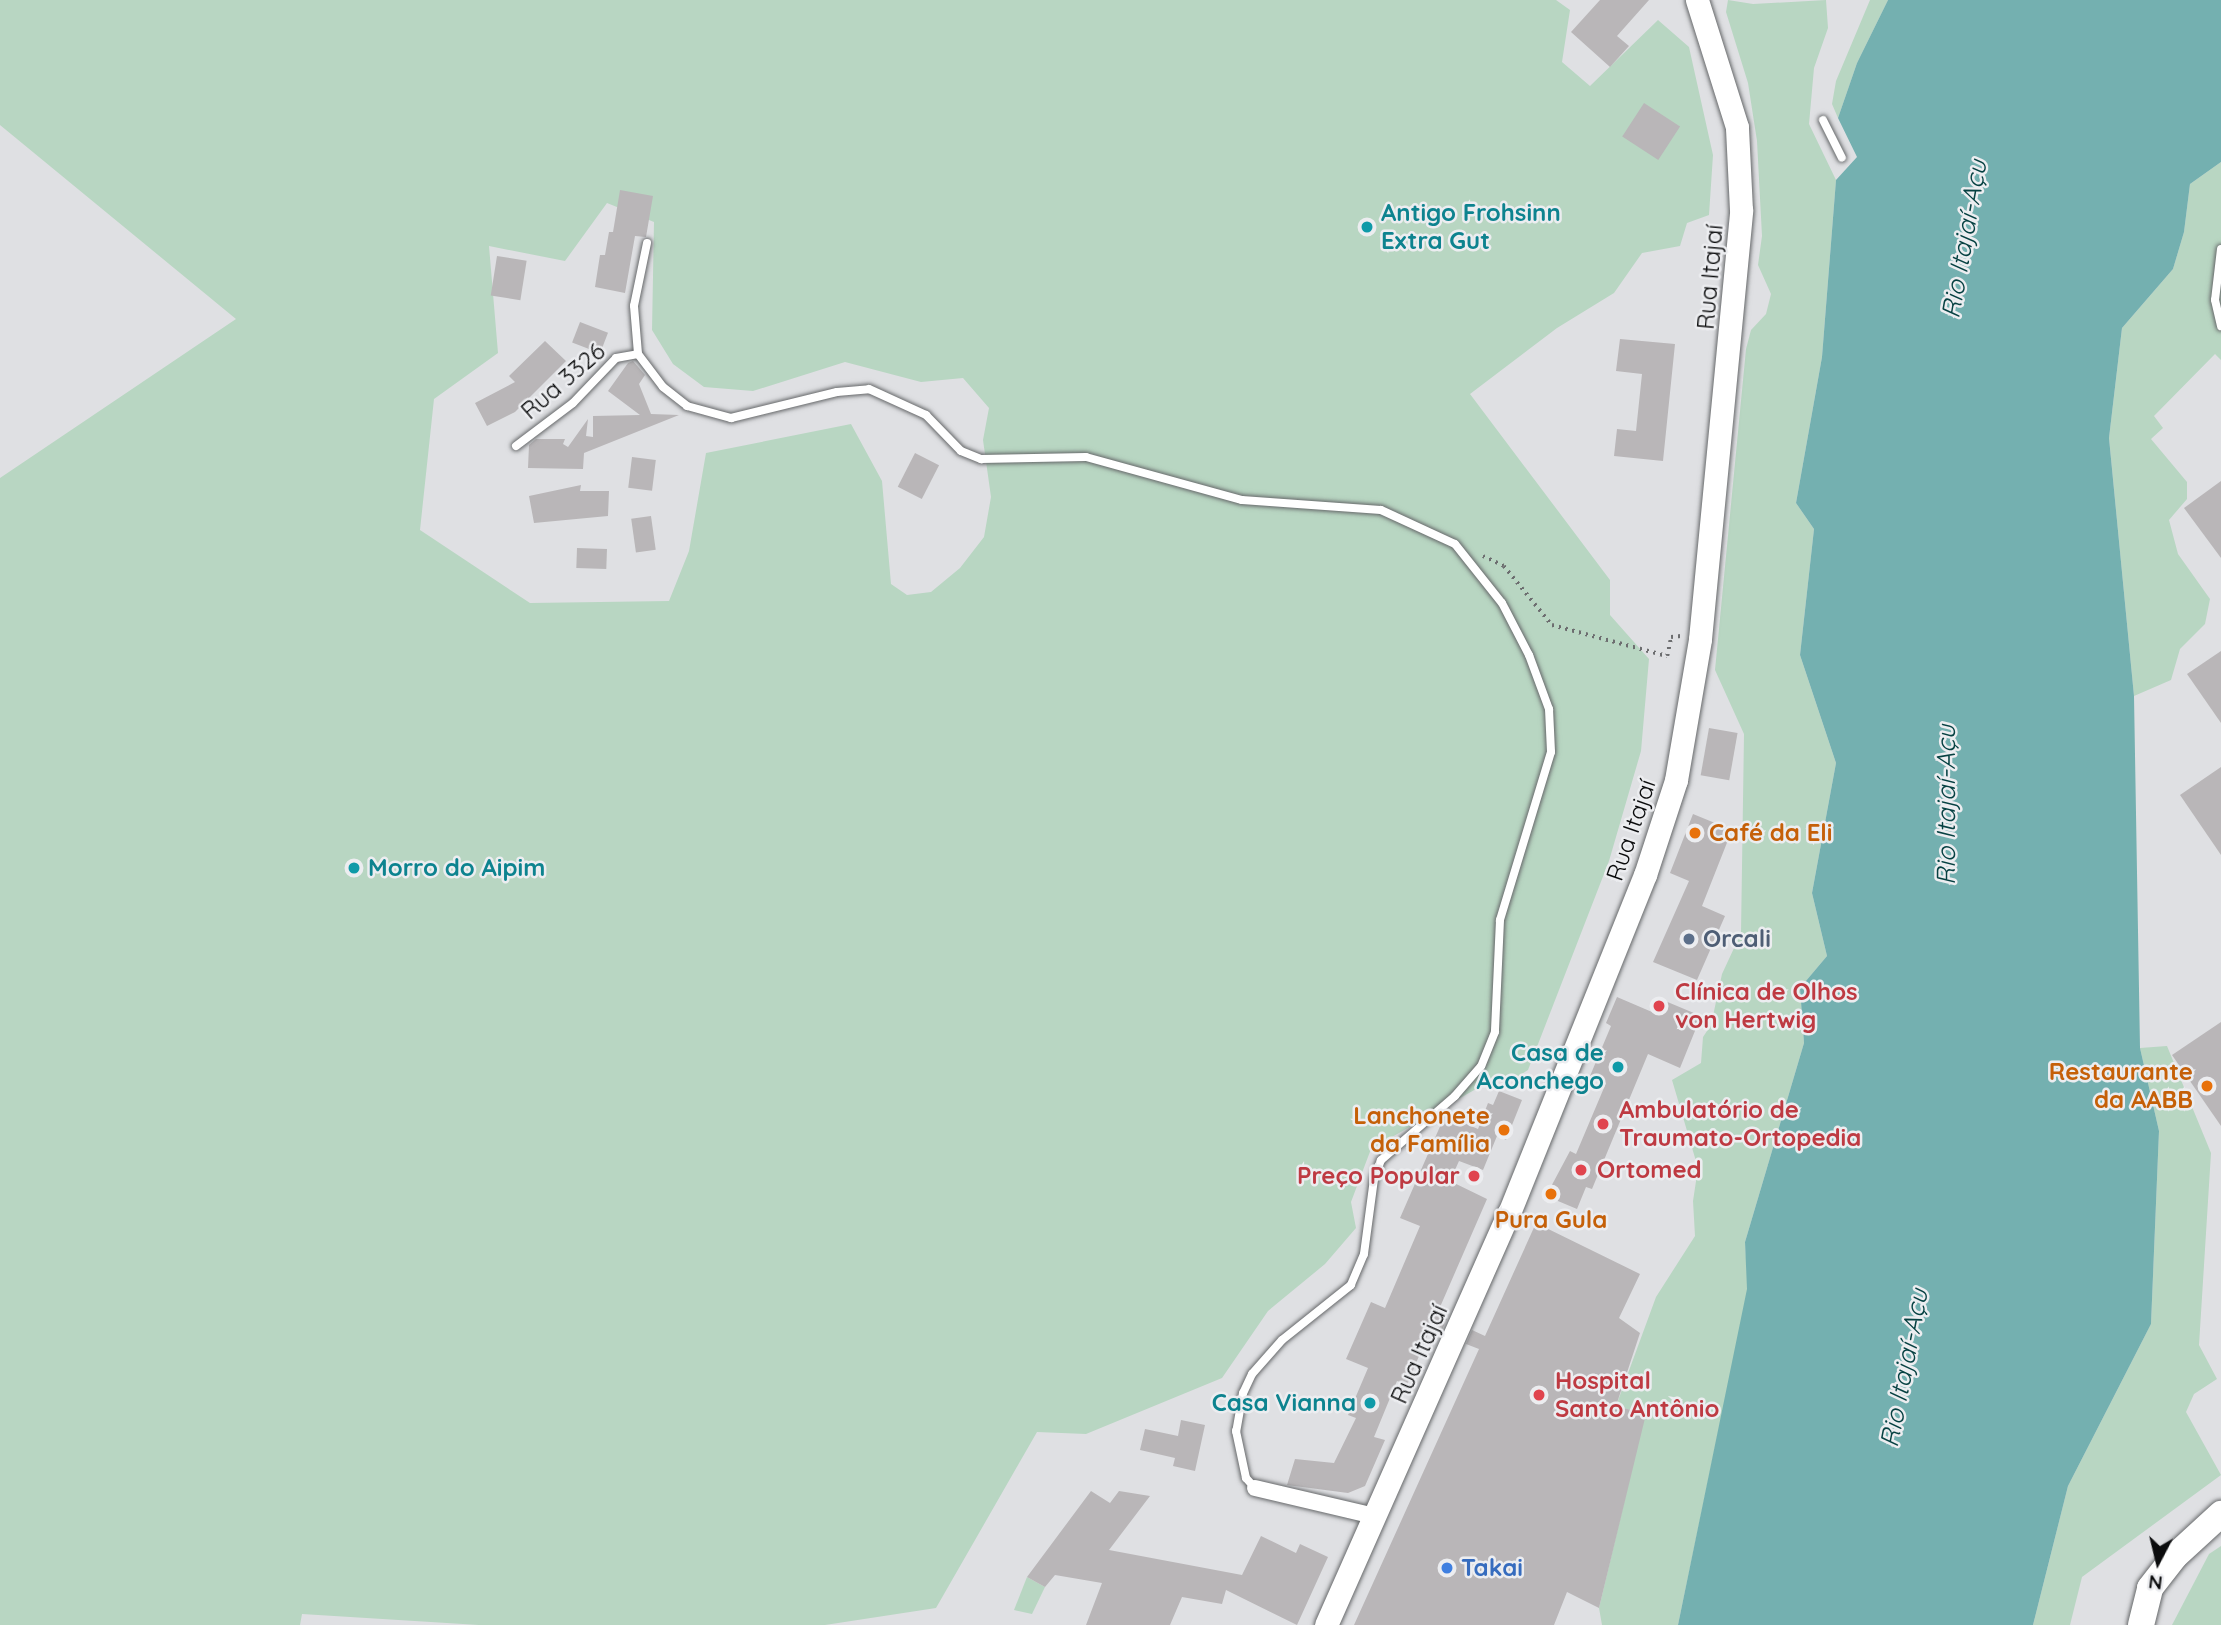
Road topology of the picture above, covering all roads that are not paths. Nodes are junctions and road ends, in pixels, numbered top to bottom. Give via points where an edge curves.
1 (1697, 0) edge
2 (1823, 120) dead end
3 (1842, 158) dead end
4 (647, 243) dead end
5 (2221, 249) edge
6 (2221, 326) edge
7 (638, 354) junction
8 (516, 446) dead end
9 (1255, 1488) joint
10 (2221, 1514) edge
11 (1374, 1516) junction
12 (1326, 1625) edge
13 (2141, 1625) edge

1 - 11 main road, Rua Itajaí via 1737,127 1741,210 1726,401 1688,724 1676,780 1645,875 1509,1213
2 - 3 lane
4 - 7 lane via 634,306
5 - 6 lane via 2215,300
7 - 8 lane, Rua 3326 via 616,358 573,402
7 - 9 lane via 663,387 687,406 731,418 837,391 869,389 926,415 961,451 981,459 1086,457 1242,500 1381,510 1455,544 1502,603 1549,709 1548,764 1500,920 1495,1032 1481,1066 1455,1096 1381,1160 1371,1191 1364,1254 1351,1286 1282,1340 1252,1374 1243,1393 1236,1431 1246,1478
9 - 11 street
10 - 13 main road via 2174,1557 2150,1588
11 - 12 main road, Rua Itajaí

